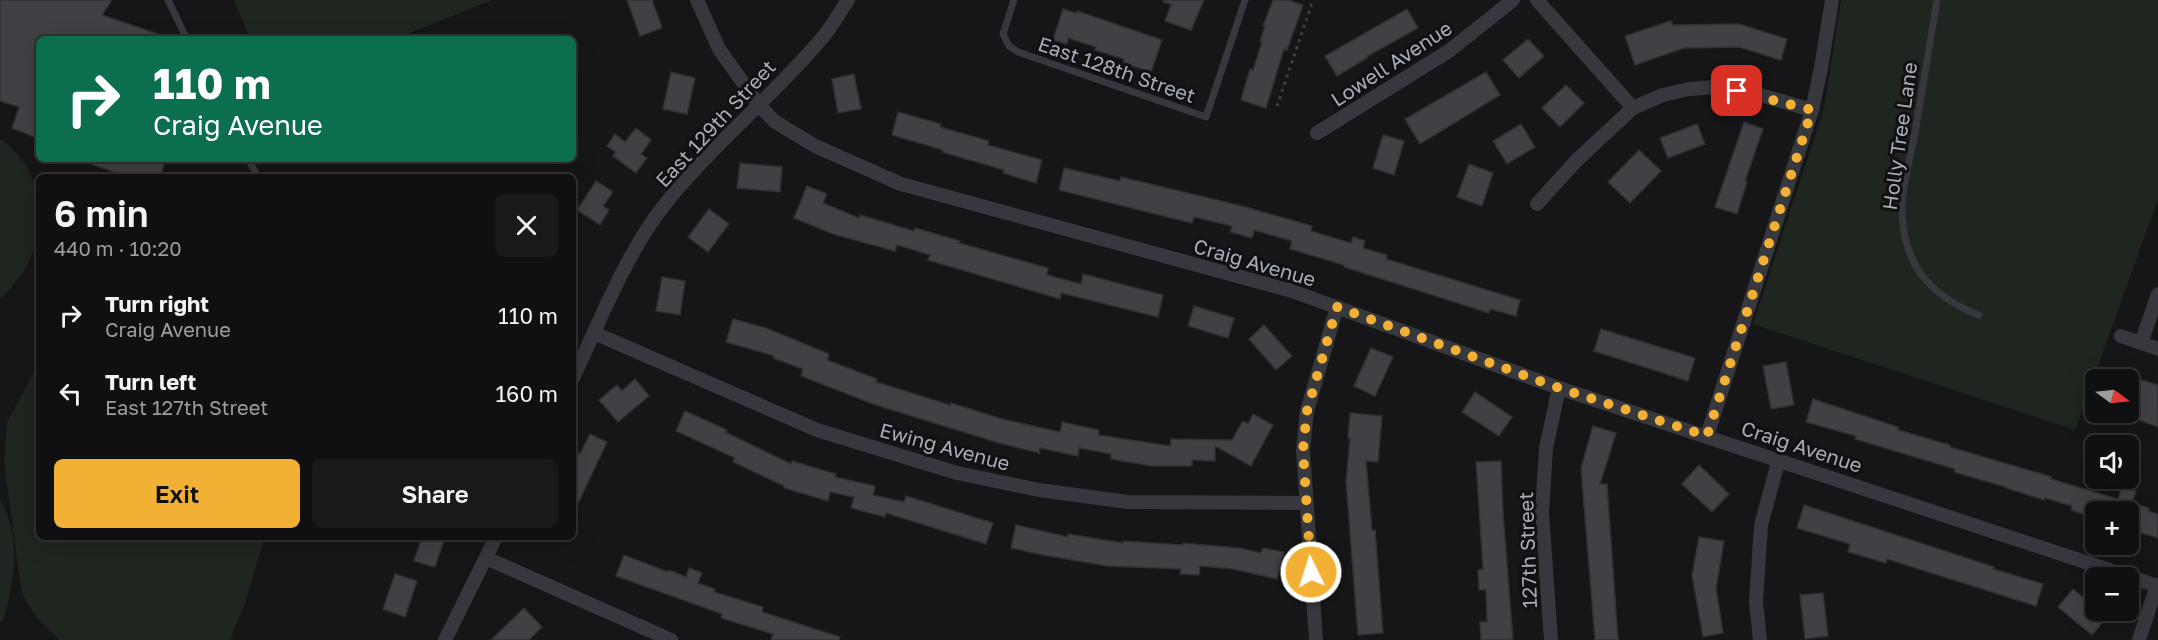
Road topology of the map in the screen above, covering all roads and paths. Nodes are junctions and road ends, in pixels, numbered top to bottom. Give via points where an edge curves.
1 (168, 0) edge
2 (697, 0) edge
3 (848, 0) edge
4 (1014, 0) edge
5 (1245, 0) edge
6 (1313, 0) edge
7 (1513, 0) edge
8 (1537, 0) edge
9 (1832, 0) edge
10 (1937, 0) edge
11 (186, 36) edge
12 (759, 105) junction
13 (1277, 106) dead end
14 (1633, 108) junction
15 (1812, 110) junction
16 (1317, 133) dead end
17 (1537, 204) dead end
18 (2158, 294) edge
19 (1337, 307) junction
20 (1979, 315) dead end
21 (594, 333) junction
22 (2121, 336) dead end
23 (2141, 343) junction
24 (2158, 349) edge
25 (576, 372) edge
26 (1559, 388) junction
27 (1707, 436) junction
28 (1779, 459) junction
29 (1306, 503) junction
30 (495, 540) edge
31 (486, 558) junction
32 (2157, 585) edge
33 (445, 640) edge
34 (671, 640) edge
35 (1316, 640) edge
36 (1551, 640) edge
37 (1760, 640) edge
38 (2139, 640) edge

1 - 11 lane
2 - 12 street, Craig Avenue via 719,49
3 - 12 street, East 129th Street via 823,37
4 - 5 lane, East 128th Street via 1003,34 1009,46 1018,52 1206,117
6 - 13 path
7 - 16 street, Lowell Avenue via 1449,51
8 - 14 street
9 - 15 street
10 - 20 lane, Holly Tree Lane via 1902,207 1905,242 1916,269 1935,291 1958,307
12 - 19 street, Craig Avenue via 774,121 815,146 901,184 1292,291
12 - 21 street, East 129th Street via 699,163 661,209 633,254
14 - 15 street via 1689,88 1716,87
14 - 17 street
15 - 27 street
18 - 23 street
19 - 26 street, Craig Avenue
19 - 29 street via 1307,411 1303,450
21 - 25 street, East 129th Street
21 - 29 street, Ewing Avenue via 817,430 957,473 1039,490 1128,502
22 - 23 street
23 - 24 street
26 - 27 street, Craig Avenue
26 - 36 street, 127th Street via 1546,447 1542,513
27 - 28 street, Craig Avenue
28 - 32 street, Craig Avenue
28 - 37 street via 1761,525 1756,602
29 - 35 street
30 - 31 street
31 - 33 street
31 - 34 street
32 - 38 street

